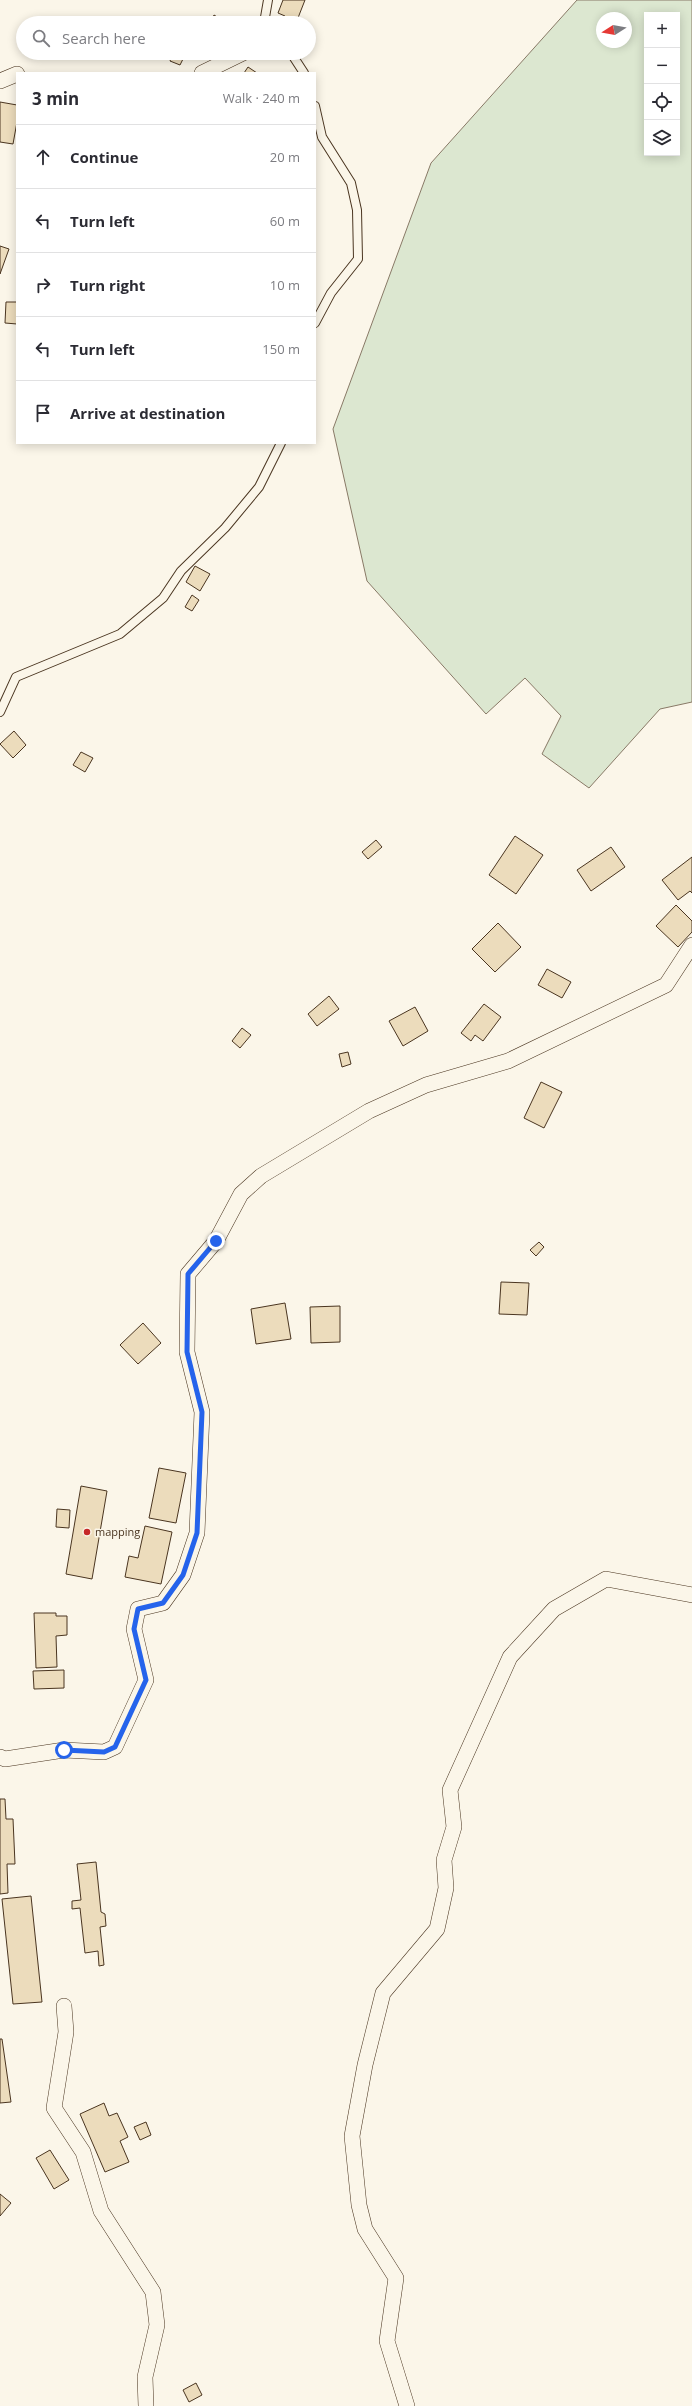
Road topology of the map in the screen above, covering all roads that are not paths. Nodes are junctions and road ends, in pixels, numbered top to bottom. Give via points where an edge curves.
1 (268, 0) edge
2 (265, 16) edge
3 (229, 60) edge
4 (296, 60) edge
5 (204, 72) edge
6 (303, 72) edge
7 (16, 74) edge
8 (0, 81) edge
9 (316, 110) edge
10 (316, 321) edge
11 (281, 444) edge
12 (0, 712) edge
13 (692, 945) edge
14 (692, 1595) edge
15 (0, 1757) edge
16 (64, 2006) dead end
17 (146, 2406) edge
18 (407, 2406) edge

1 - 2 lane
3 - 5 street
4 - 6 lane
7 - 8 street
9 - 10 lane via 322,136 351,184 357,210 358,259 331,293
11 - 12 lane via 259,488 225,528 181,571 162,598 120,634 16,677
13 - 15 street via 666,985 508,1061 426,1085 369,1111 260,1176 241,1194 216,1241 188,1274 187,1352 202,1412 197,1533 183,1575 163,1603 138,1609 134,1629 146,1680 115,1747 104,1752 64,1750 6,1759
14 - 18 street via 606,1579 554,1609 510,1657 450,1790 454,1827 444,1860 446,1888 437,1929 383,1993 365,2065 352,2136 359,2205 365,2229 396,2278 387,2341
16 - 17 street via 66,2032 54,2108 83,2152 101,2211 153,2292 157,2325 145,2377

